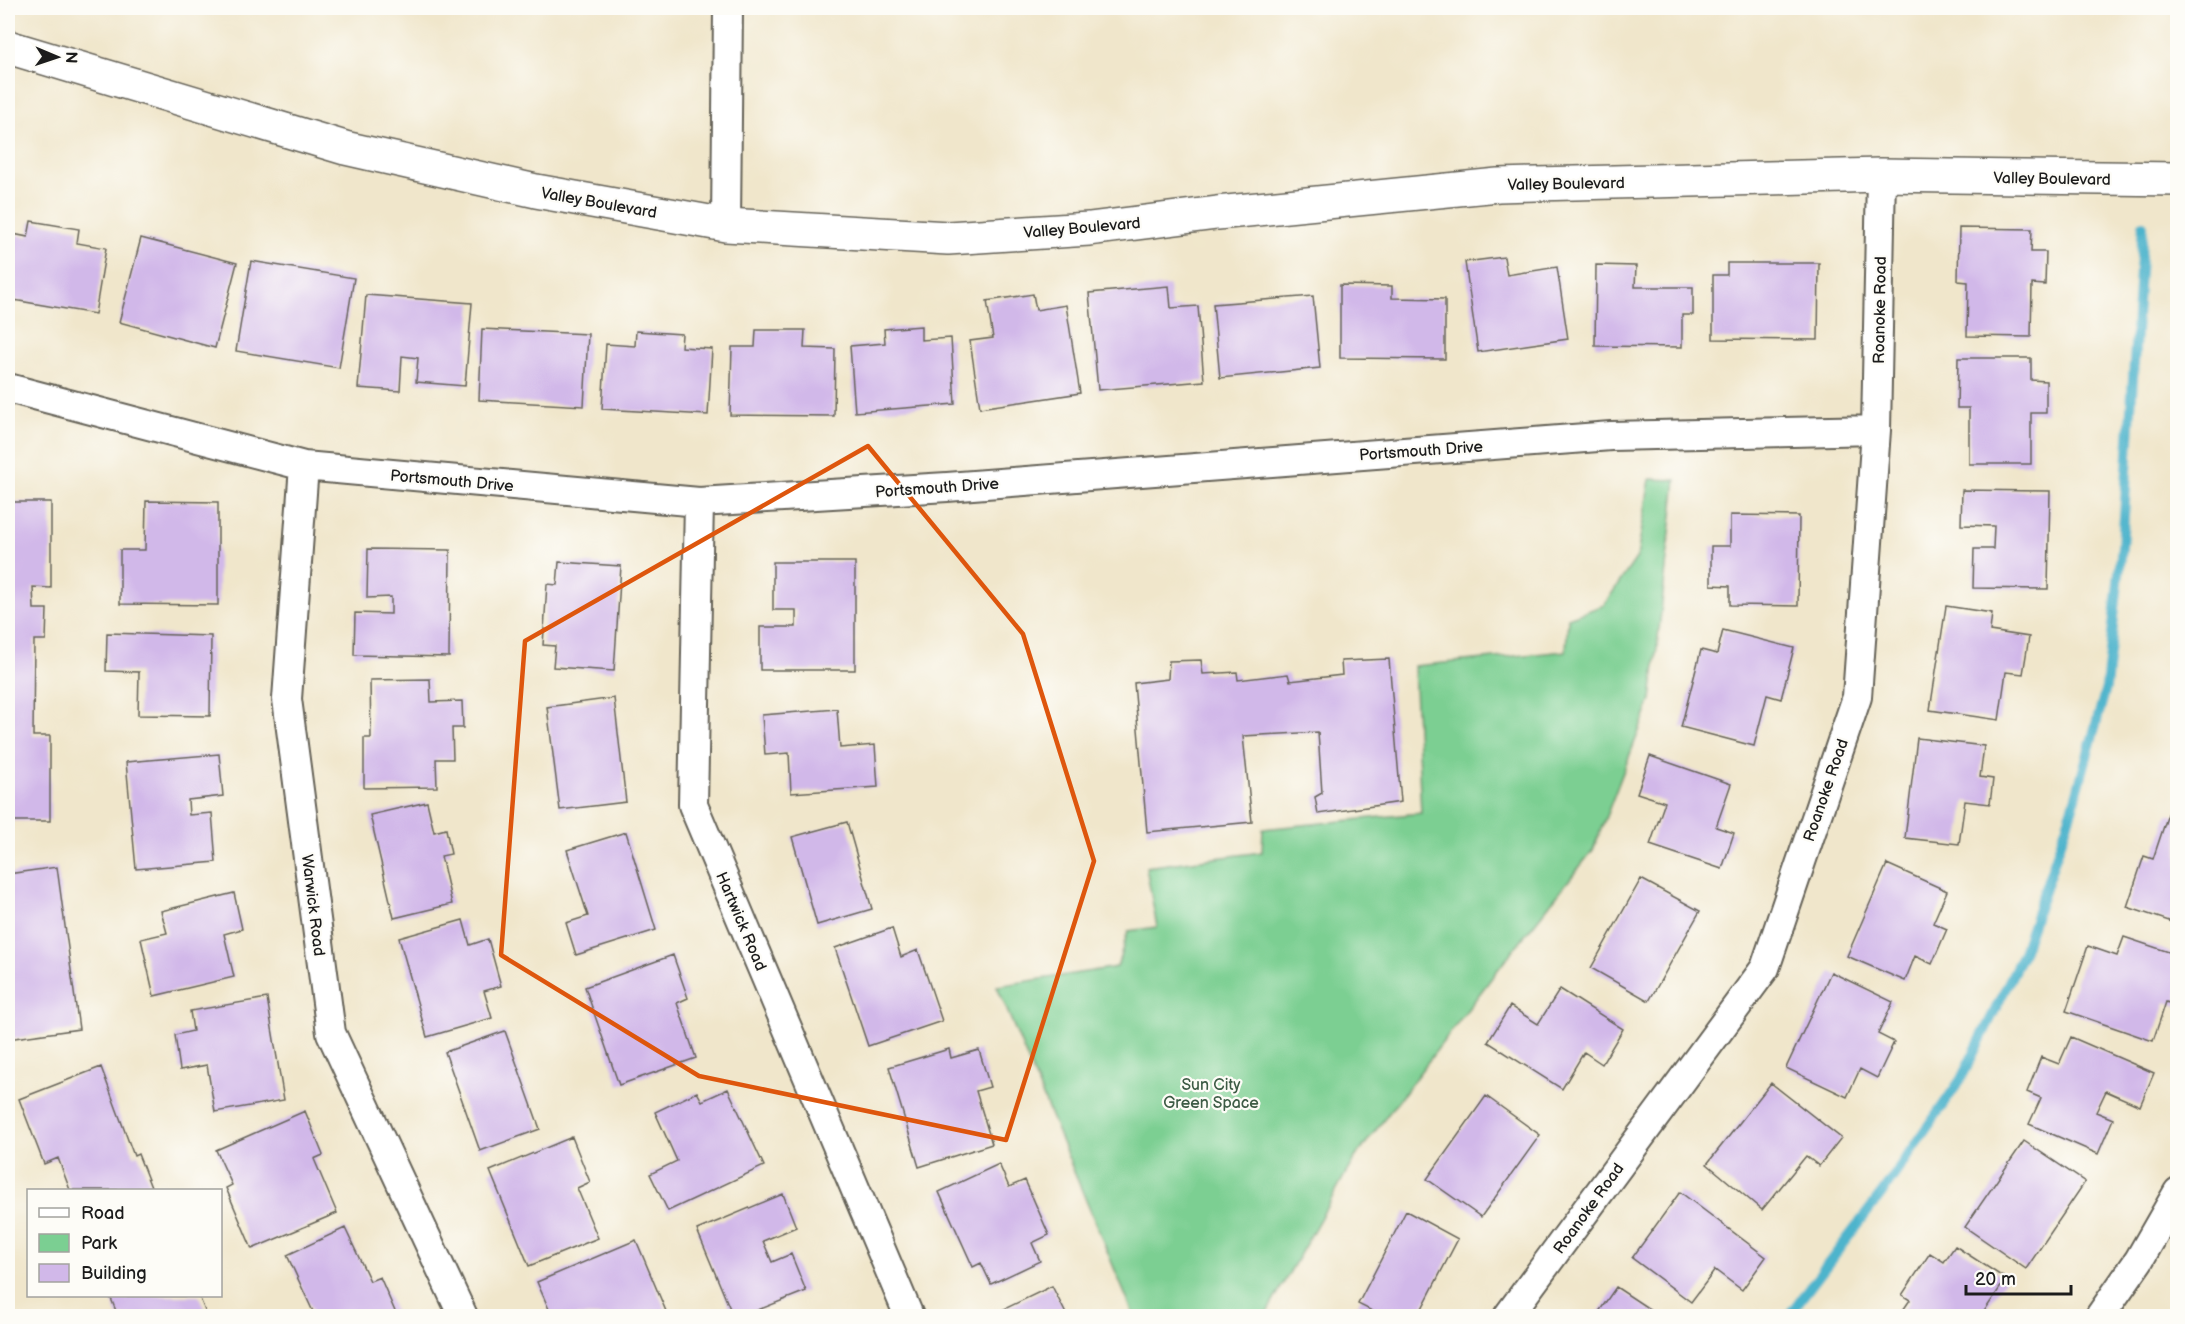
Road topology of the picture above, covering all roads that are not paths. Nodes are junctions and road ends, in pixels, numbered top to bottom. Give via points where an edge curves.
1 (728, 8) edge
2 (8, 47) edge
3 (1881, 175) junction
4 (2178, 179) edge
5 (726, 225) junction
6 (8, 388) edge
7 (1876, 430) junction
8 (304, 466) junction
9 (699, 502) junction
10 (2178, 1192) edge
11 (463, 1317) edge
12 (909, 1317) edge
13 (1508, 1317) edge
14 (2100, 1317) edge

1 - 5 street
2 - 5 street, Valley Boulevard via 345,148 536,191
3 - 4 street, Valley Boulevard
3 - 5 street, Valley Boulevard via 1498,185 1089,229 948,238
3 - 7 street, Roanoke Road
6 - 8 street, Portsmouth Drive
7 - 9 street, Portsmouth Drive via 1611,436
7 - 13 street, Roanoke Road via 1857,697 1765,968
8 - 9 street, Portsmouth Drive
8 - 11 street, Warwick Road via 287,699 331,1033
9 - 12 street, Hartwick Road via 693,805
10 - 14 street

